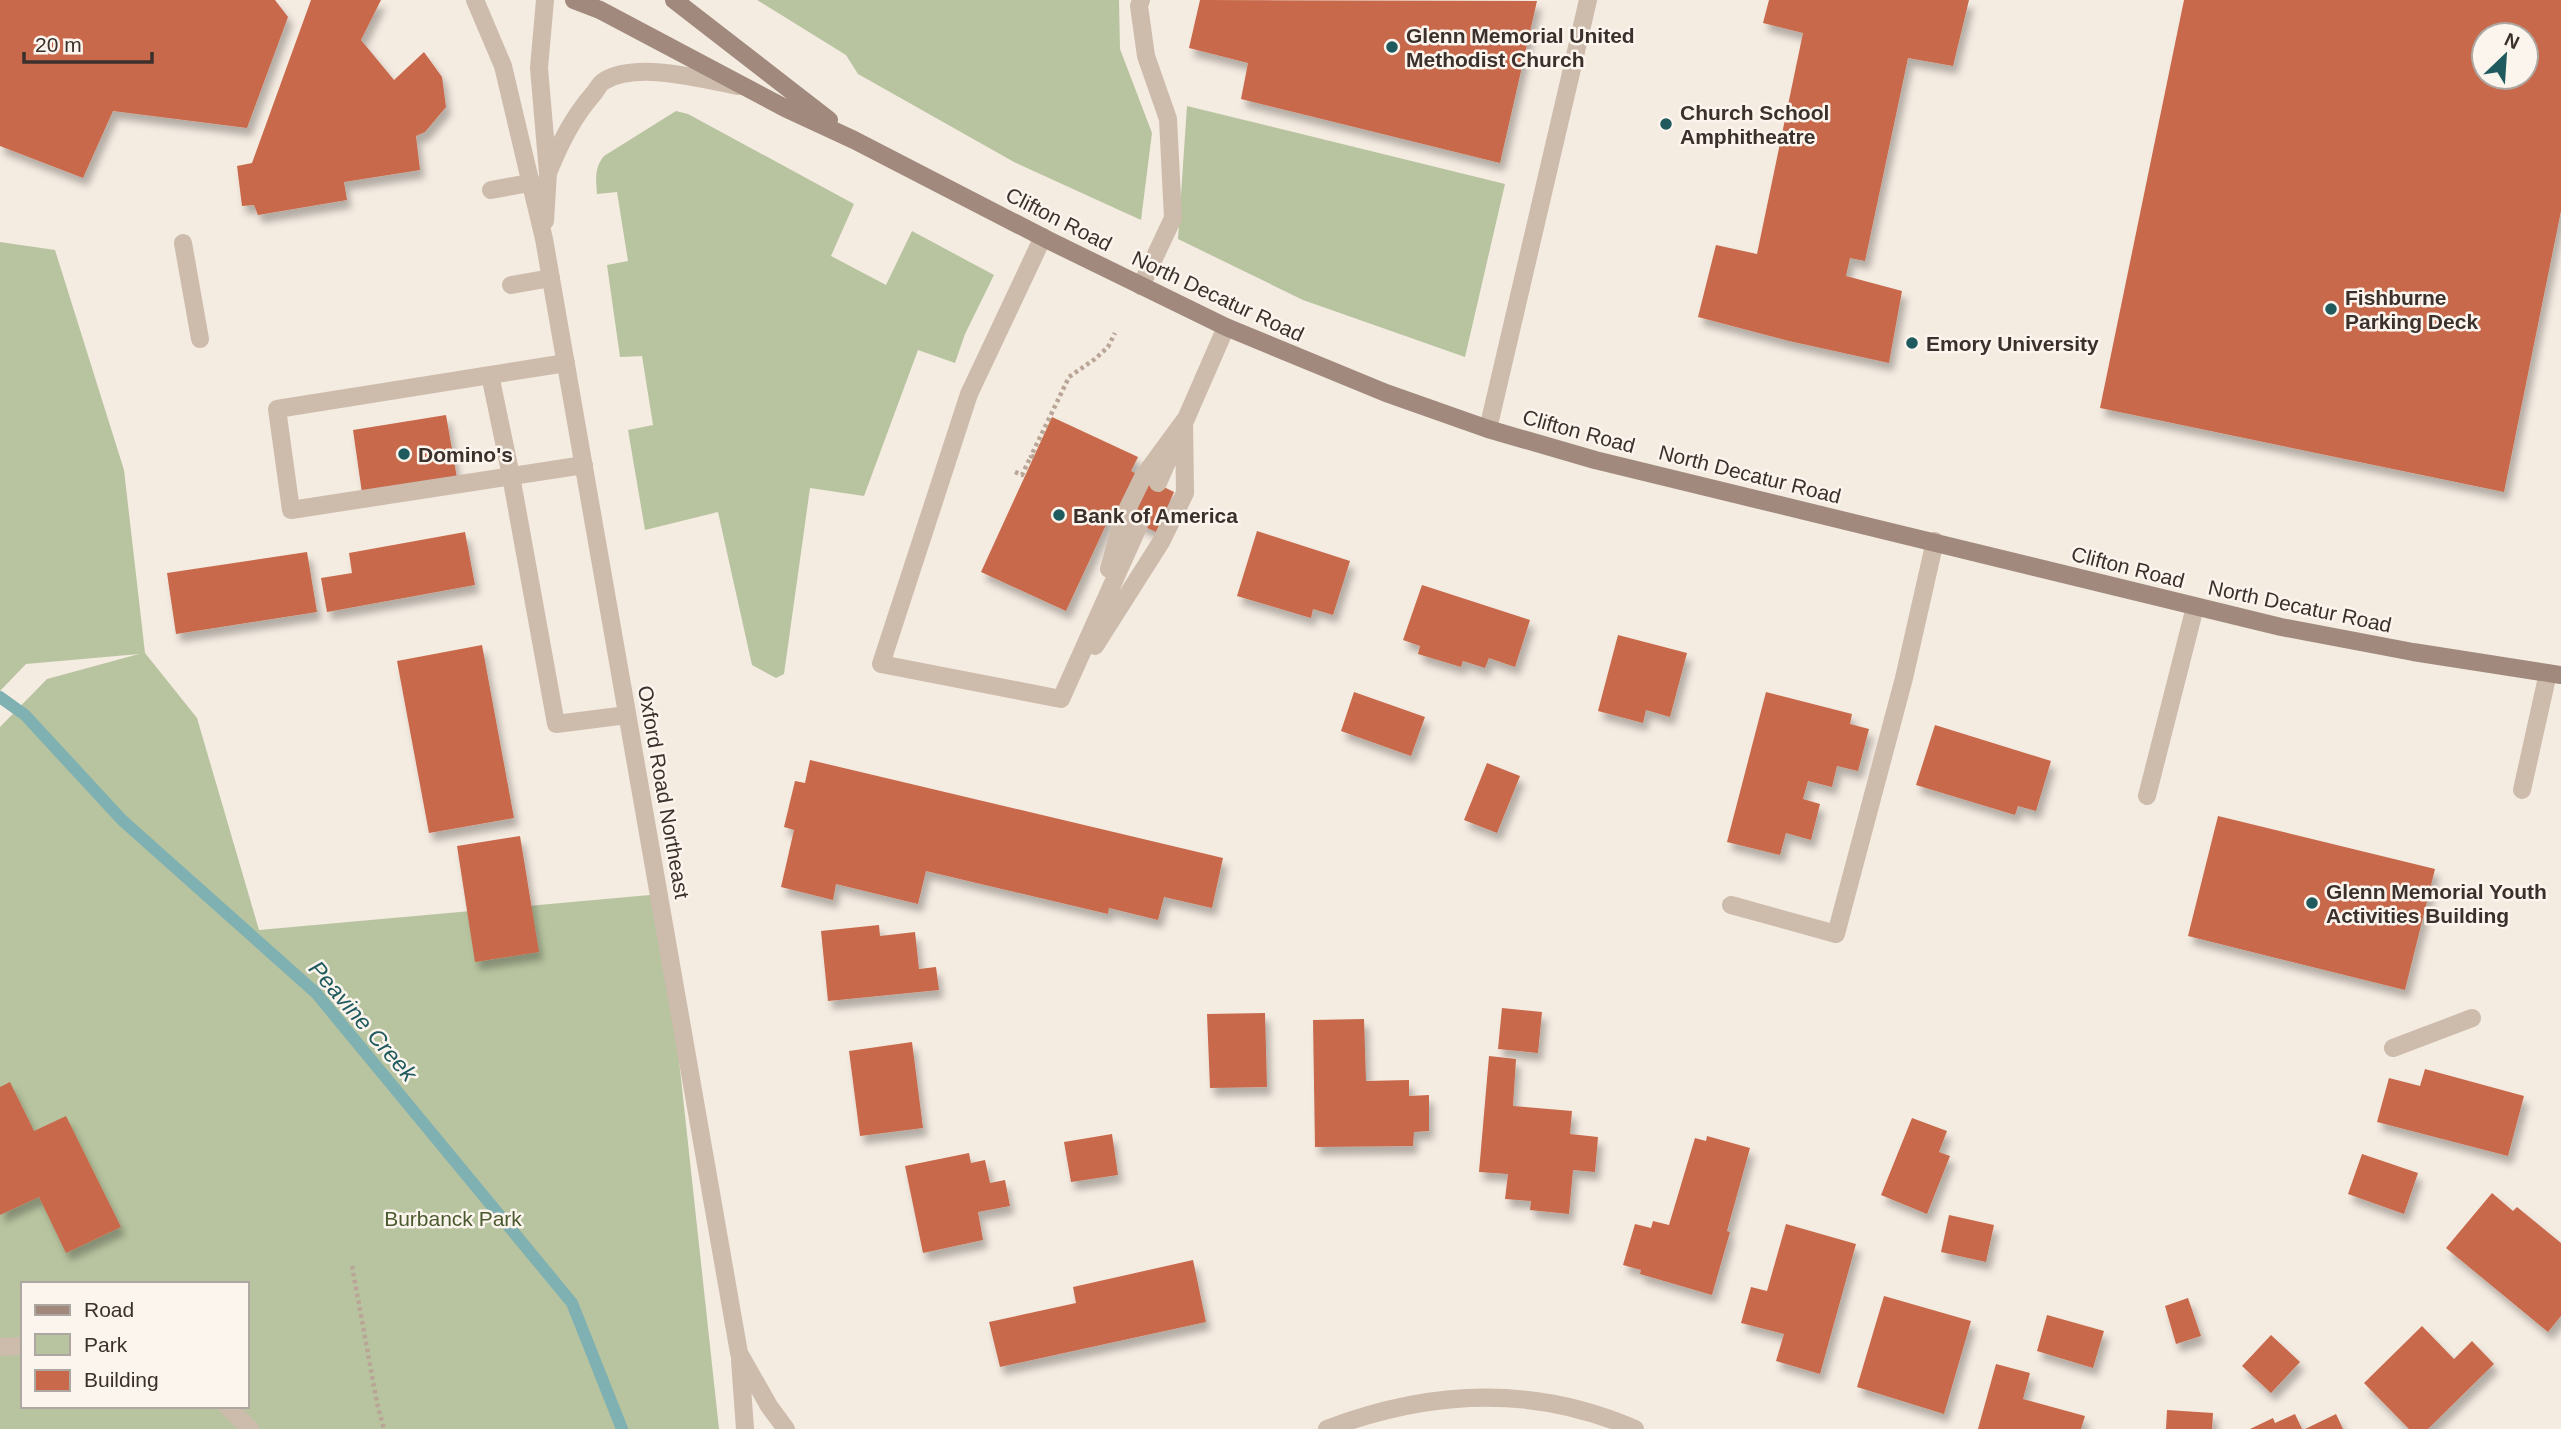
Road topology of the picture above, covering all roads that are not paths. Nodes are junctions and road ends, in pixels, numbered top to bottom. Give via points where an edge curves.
1 (475, 0) edge
2 (545, 0) edge
3 (574, 0) edge
4 (674, 0) edge
5 (1141, 0) edge
6 (1588, 0) edge
7 (749, 88) junction
8 (855, 139) junction
9 (548, 173) junction
10 (529, 183) junction
11 (491, 190) dead end
12 (1042, 237) junction
13 (544, 239) junction
14 (183, 243) dead end
15 (551, 278) junction
16 (511, 285) dead end
17 (1142, 286) junction
18 (1226, 327) junction
19 (200, 339) dead end
20 (566, 363) junction
21 (491, 375) junction
22 (1184, 421) junction
23 (1488, 429) junction
24 (584, 466) junction
25 (511, 476) junction
26 (1157, 483) dead end
27 (1139, 525) dead end
28 (1935, 541) junction
29 (2110, 587) joint
30 (2195, 607) junction
31 (1095, 624) junction
32 (2555, 674) edge
33 (1061, 699) junction
34 (627, 715) junction
35 (2522, 790) dead end
36 (2147, 796) dead end
37 (1731, 905) dead end
38 (2472, 1018) dead end
39 (2393, 1048) dead end
40 (21, 1346) edge
41 (0, 1348) edge
42 (739, 1353) junction
43 (228, 1408) edge
44 (250, 1429) edge
45 (745, 1429) edge
46 (786, 1429) edge
47 (1327, 1429) edge
48 (1635, 1429) edge

1 - 10 street, Oxford Road Northeast via 503,66
2 - 9 street, Oxford Road Northeast via 539,68
3 - 7 main road
4 - 8 main road, Clifton Road
5 - 17 street via 1146,56 1168,119 1173,218
6 - 23 street
7 - 8 main road
7 - 9 street via 635,71 604,81 579,110
8 - 12 main road, Clifton Road
9 - 13 street, Oxford Road Northeast
10 - 11 street
10 - 13 street, Oxford Road Northeast
12 - 17 main road, North Decatur Road
12 - 33 street via 969,394 881,664
13 - 15 street, Oxford Road Northeast
14 - 19 street
15 - 16 street
15 - 20 street, Oxford Road Northeast
17 - 18 main road, Clifton Road
18 - 22 street
18 - 23 main road, Clifton Road
20 - 21 street
20 - 24 street, Oxford Road Northeast
21 - 25 street
21 - 25 street via 276,409 290,510
22 - 26 street
22 - 31 street via 1143,477 1123,518
22 - 33 street via 1185,493 1161,542
23 - 28 main road, Clifton Road via 1608,463
24 - 25 street
24 - 34 street, Oxford Road Northeast
25 - 34 street via 556,724
27 - 31 street
28 - 29 main road, Clifton Road
28 - 37 street via 1836,934
29 - 30 main road, North Decatur Road
30 - 32 main road, Clifton Road via 2413,652
30 - 36 street
31 - 33 street
32 - 35 street
34 - 42 street, Oxford Road Northeast
38 - 39 street
40 - 41 street
42 - 45 street, Oxford Road Northeast
42 - 46 street, Oxford Road Northeast
43 - 44 street
47 - 48 street via 1413,1404 1473,1396 1577,1408

